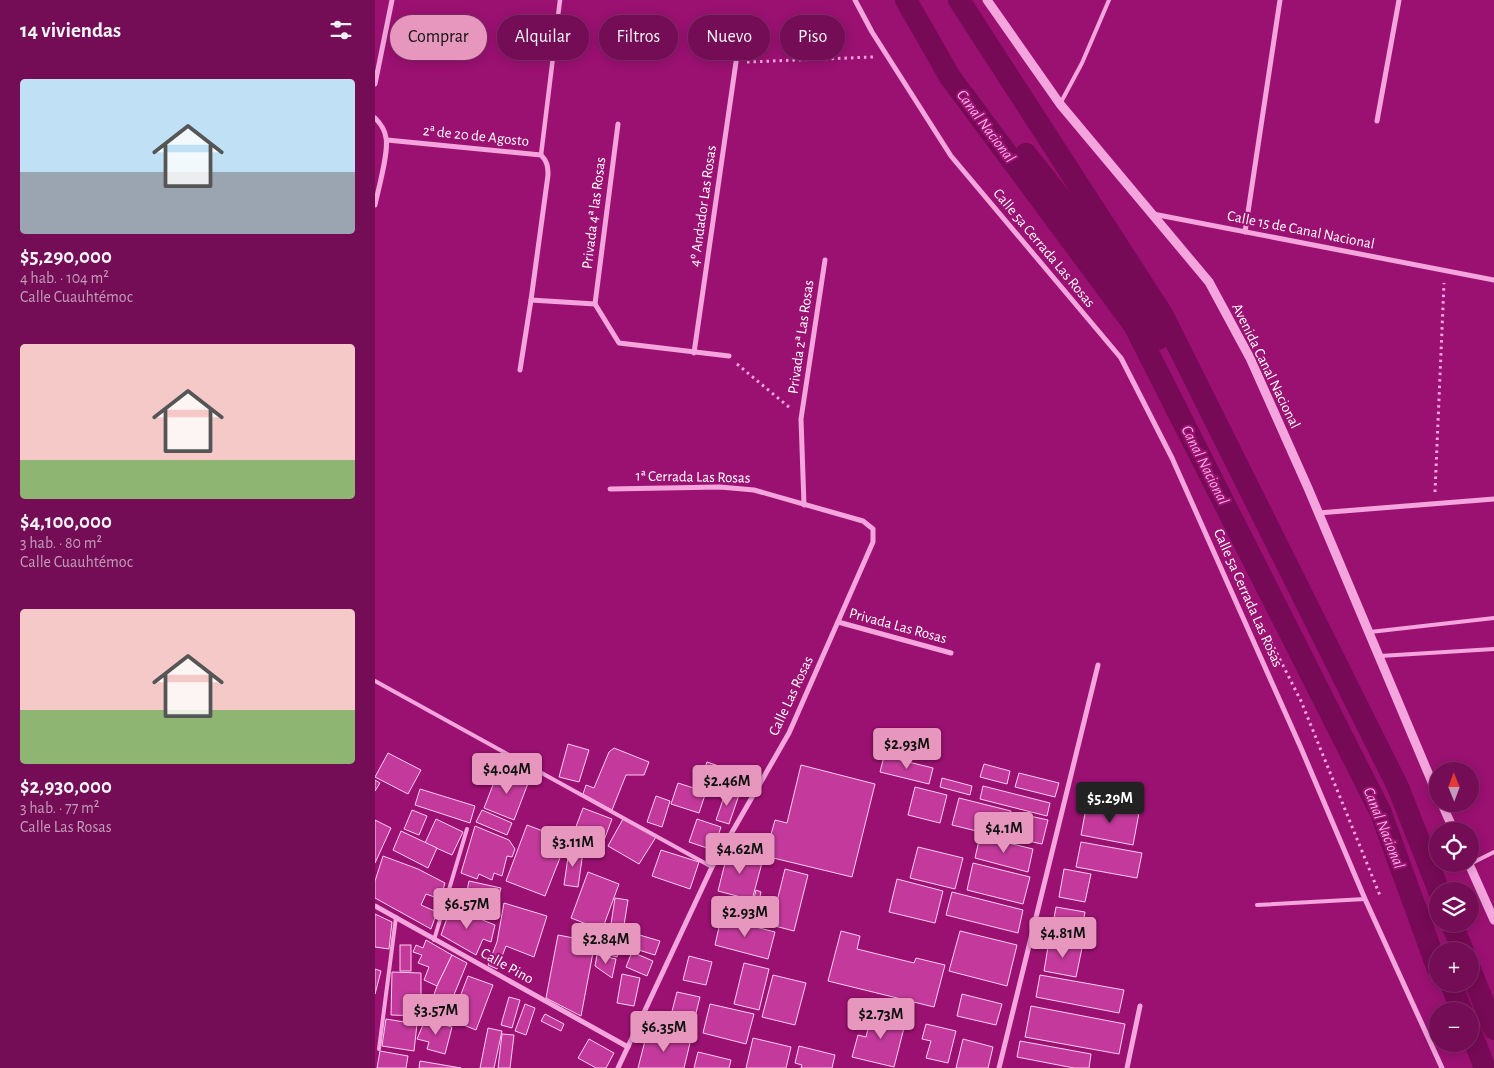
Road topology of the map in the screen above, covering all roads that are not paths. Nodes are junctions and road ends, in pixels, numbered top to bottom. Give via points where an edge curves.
1 (392, 0) edge
2 (560, 0) edge
3 (855, 0) edge
4 (987, 0) edge
5 (1109, 0) edge
6 (1280, 0) edge
7 (1399, 0) edge
8 (736, 62) road end
9 (375, 84) edge
10 (1060, 104) junction
11 (375, 118) edge
12 (1377, 121) dead end
13 (618, 124) dead end
14 (387, 140) junction
15 (541, 155) junction
16 (375, 205) edge
17 (1152, 213) junction
18 (1245, 232) junction
19 (825, 260) dead end
20 (1494, 280) edge
21 (531, 300) junction
22 (595, 304) junction
23 (694, 353) junction
24 (729, 356) road end
25 (520, 370) dead end
26 (610, 489) dead end
27 (1494, 499) edge
28 (804, 505) junction
29 (1318, 513) junction
30 (863, 521) joint
31 (1494, 618) edge
32 (839, 622) junction
33 (1368, 632) junction
34 (1494, 648) edge
35 (951, 653) dead end
36 (1378, 656) junction
37 (1098, 665) dead end
38 (375, 681) edge
39 (1429, 775) edge
40 (467, 829) dead end
41 (1494, 852) edge
42 (1479, 859) edge
43 (712, 866) junction
44 (1473, 872) edge
45 (1365, 899) junction
46 (1257, 905) dead end
47 (375, 906) edge
48 (396, 917) junction
49 (1494, 920) edge
50 (434, 940) junction
51 (1140, 1006) dead end
52 (627, 1047) junction
53 (379, 1049) dead end
54 (618, 1068) edge
55 (999, 1068) edge
56 (1127, 1068) edge
57 (1442, 1068) edge

1 - 9 street
2 - 15 street
3 - 45 street, Calle 5a Cerrada Las Rosas via 951,156 1121,358 1172,458
4 - 10 street, Avenida Canal Nacional
5 - 10 lane via 1083,63
6 - 18 street
7 - 12 street
8 - 23 street, 4º Andador Las Rosas
10 - 17 street, Avenida Canal Nacional
11 - 14 street via 383,126
13 - 22 street, Privada 4ª las Rosas
14 - 15 street, 2ª de 20 de Agosto
14 - 16 street
15 - 21 street, 2ª de 20 de Agosto via 548,167 548,175
17 - 18 street, Calle 15 de Canal Nacional
17 - 29 street, Avenida Canal Nacional via 1209,282 1250,358
18 - 20 street, Calle 15 de Canal Nacional
19 - 28 street, Privada 2ª Las Rosas via 801,419
21 - 22 street
21 - 25 street
22 - 23 street via 619,343
23 - 24 street
26 - 28 street, 1ª Cerrada Las Rosas via 720,487 754,490
27 - 29 street
28 - 30 street, 1ª Cerrada Las Rosas
29 - 33 street, Avenida Canal Nacional
30 - 32 street, Calle Las Rosas via 873,529 873,542
31 - 33 lane
32 - 35 street, Privada Las Rosas
32 - 43 street, Calle Las Rosas via 789,734
33 - 36 street, Avenida Canal Nacional
34 - 36 lane
36 - 39 street, Avenida Canal Nacional
37 - 55 street
38 - 43 lane
40 - 50 lane
41 - 42 lane
43 - 52 street, Calle Las Rosas
44 - 49 street
45 - 46 lane
45 - 57 street, Calle 5a Cerrada Las Rosas
47 - 48 street, Calle Pino
48 - 50 street, Calle Pino
48 - 53 lane
50 - 52 street, Calle Pino
51 - 56 street
52 - 54 street, Calle Las Rosas

